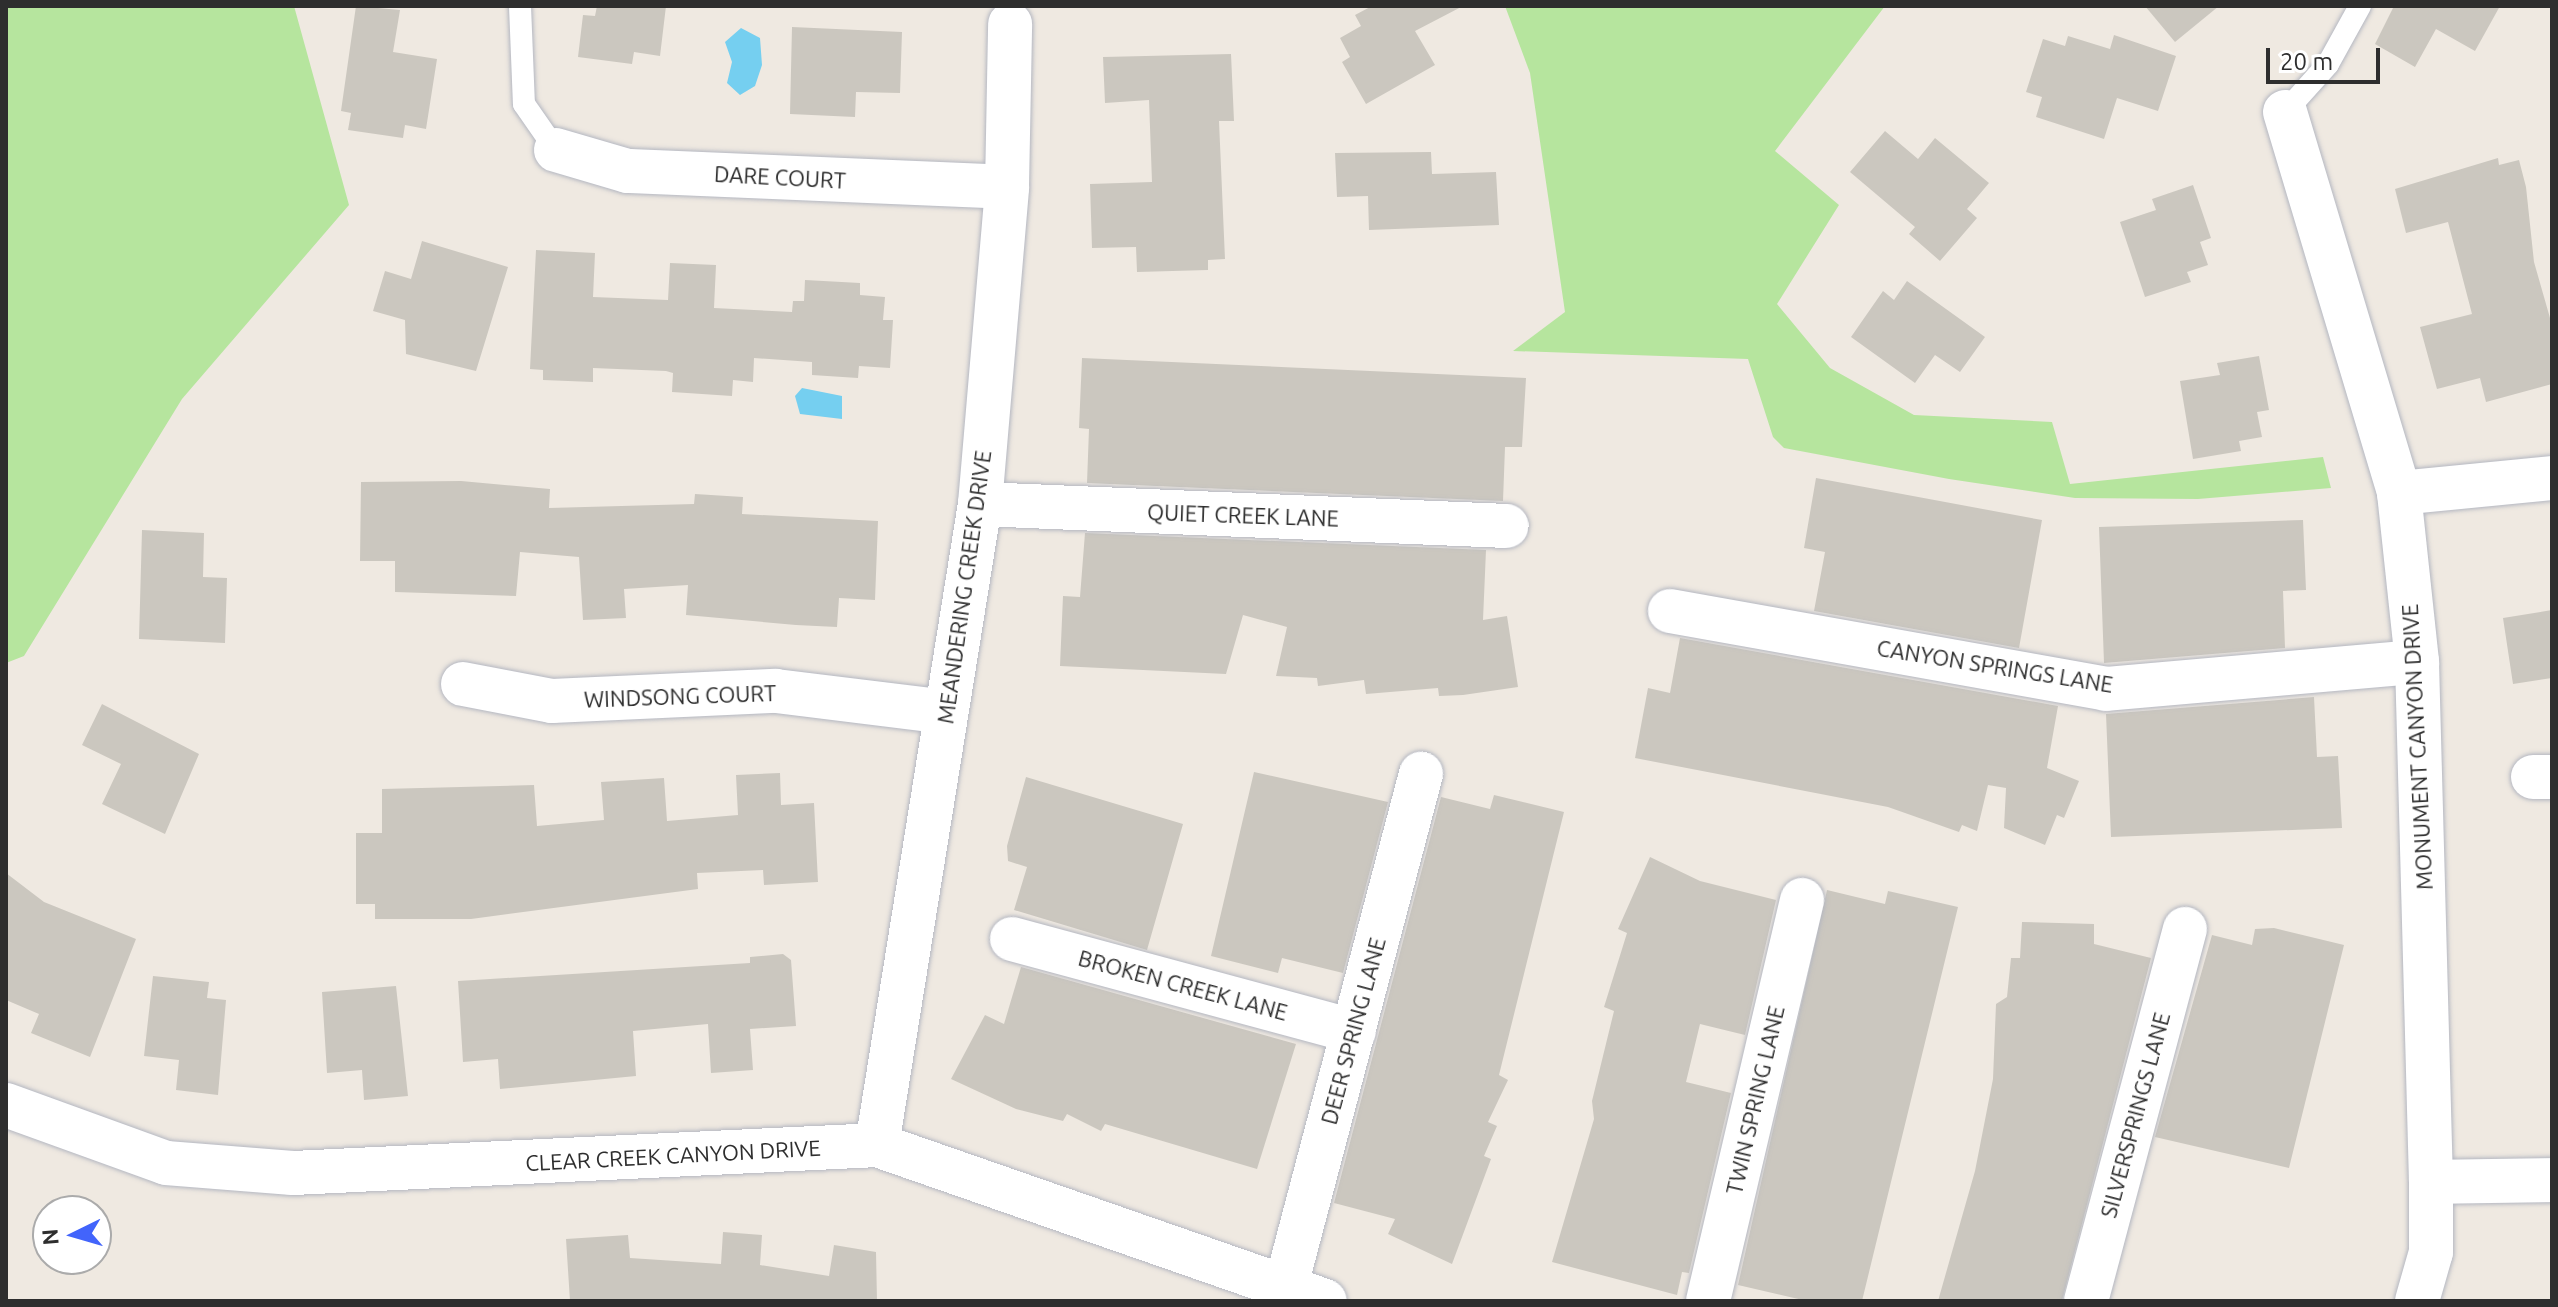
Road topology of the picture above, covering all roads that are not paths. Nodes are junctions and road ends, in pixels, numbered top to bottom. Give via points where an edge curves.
1 (520, 6) edge
2 (2360, 6) edge
3 (1010, 24) dead end
4 (2285, 112) joint
5 (556, 150) joint
6 (1007, 187) junction
7 (2552, 478) edge
8 (2399, 493) junction
9 (980, 504) junction
10 (1507, 526) dead end
11 (1670, 611) dead end
12 (2417, 662) junction
13 (463, 684) dead end
14 (946, 712) junction
15 (1421, 774) dead end
16 (1802, 900) dead end
17 (2185, 929) dead end
18 (1012, 939) dead end
19 (1354, 1031) junction
20 (11, 1118) edge
21 (877, 1145) junction
22 (2552, 1180) edge
23 (2431, 1182) junction
24 (1305, 1295) edge
25 (1708, 1301) edge
26 (2086, 1301) edge
27 (2417, 1301) edge

1 - 5 lane via 524,104
2 - 4 lane via 2328,64
3 - 6 street, MEANDERING CREEK DRIVE
4 - 8 street, MONUMENT CANYON DRIVE
5 - 6 street, DARE COURT via 628,171
6 - 9 street, MEANDERING CREEK DRIVE
7 - 8 street
8 - 12 street, MONUMENT CANYON DRIVE
9 - 10 street, QUIET CREEK LANE
9 - 14 street, MEANDERING CREEK DRIVE
11 - 12 street, CANYON SPRINGS LANE via 2106,689
12 - 23 street, MONUMENT CANYON DRIVE
13 - 14 street, WINDSONG COURT via 552,701 776,691
14 - 21 street, MEANDERING CREEK DRIVE
15 - 19 street, DEER SPRING LANE
16 - 25 street, TWIN SPRING LANE
17 - 26 street, SILVERSPRINGS LANE
18 - 19 street, BROKEN CREEK LANE
19 - 24 street, DEER SPRING LANE
20 - 21 street, CLEAR CREEK CANYON DRIVE via 166,1163 293,1173
21 - 24 street, CLEAR CREEK CANYON DRIVE
22 - 23 street
23 - 27 street, MONUMENT CANYON DRIVE via 2431,1252

